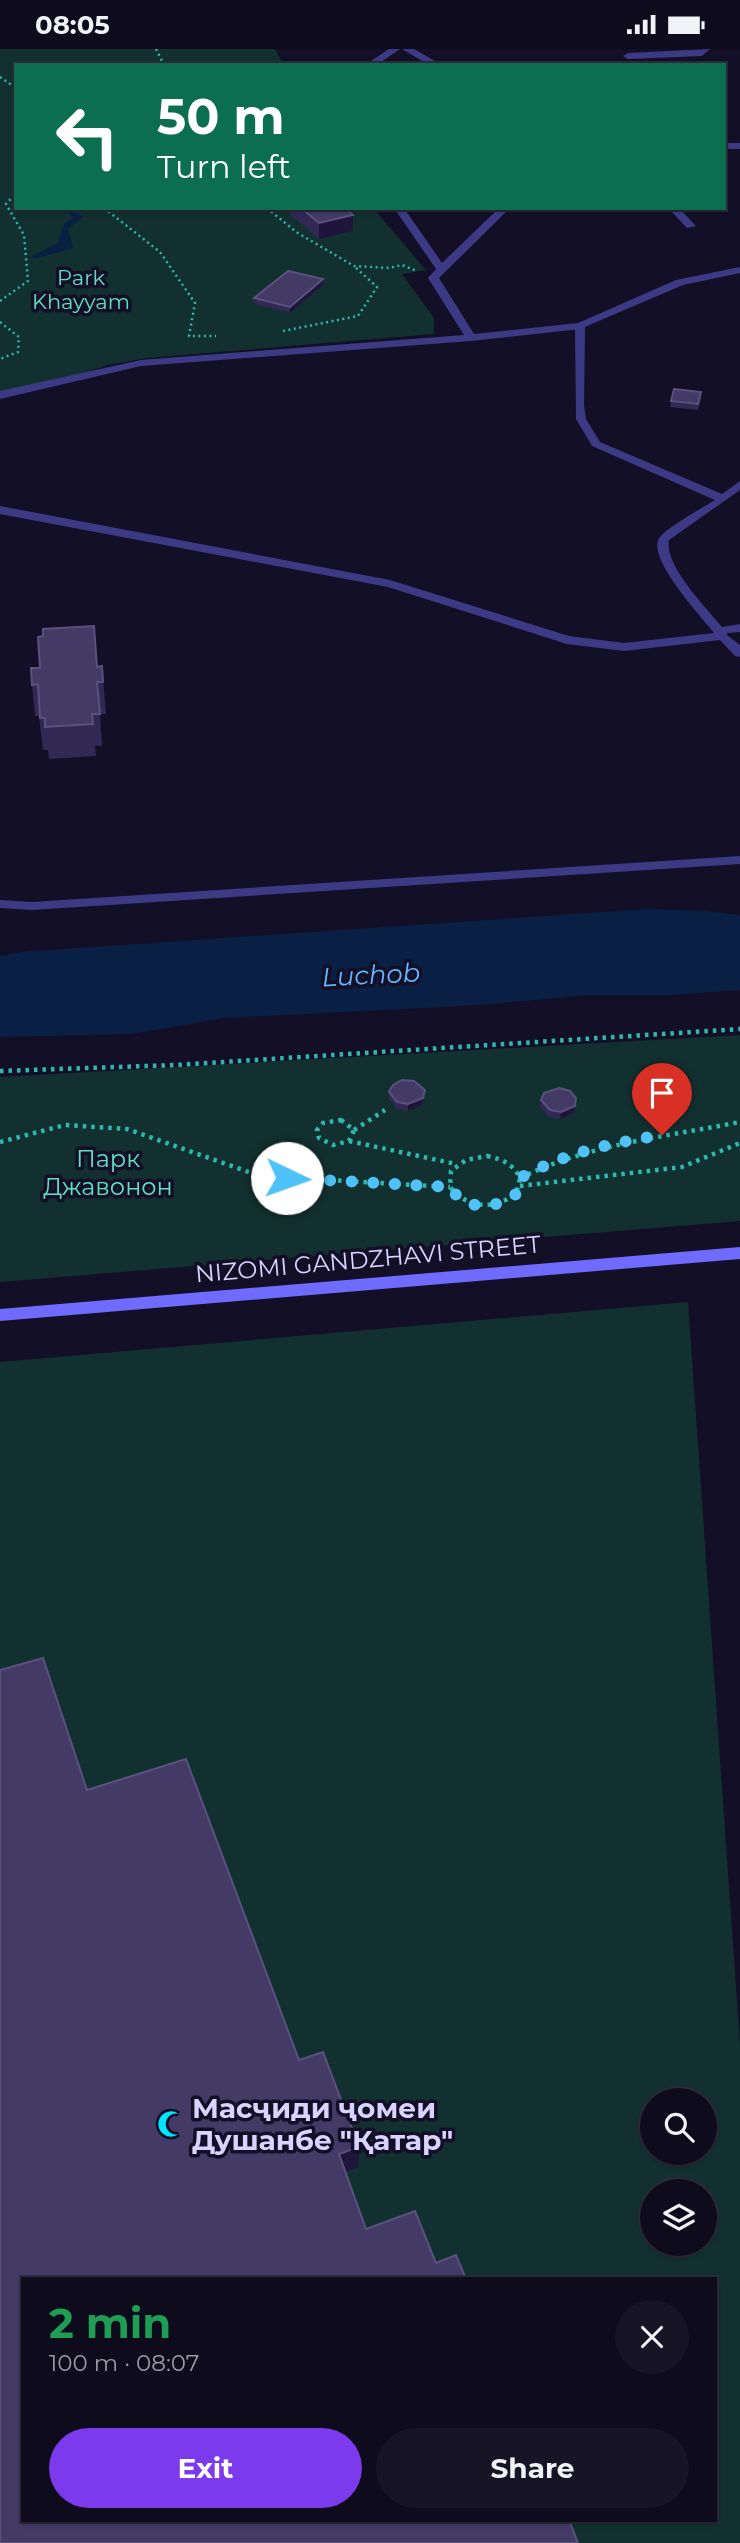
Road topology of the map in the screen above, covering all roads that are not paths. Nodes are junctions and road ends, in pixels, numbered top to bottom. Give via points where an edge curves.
1 (395, 49) edge
2 (407, 49) edge
3 (705, 49) edge
4 (628, 56) dead end
5 (373, 63) edge
6 (433, 63) edge
7 (400, 210) edge
8 (503, 210) edge
9 (675, 210) edge
10 (691, 226) dead end
11 (740, 270) edge
12 (438, 274) junction
13 (580, 326) junction
14 (471, 338) junction
15 (0, 395) edge
16 (740, 484) edge
17 (723, 499) junction
18 (0, 510) edge
19 (740, 628) edge
20 (721, 634) junction
21 (740, 653) edge
22 (740, 860) edge
23 (0, 904) edge
24 (740, 1253) edge
25 (0, 1315) edge

1 - 5 street
2 - 6 street
3 - 4 street via 702,53
7 - 12 street
8 - 12 street
9 - 10 street
11 - 13 street via 680,282
12 - 14 street
13 - 14 street
13 - 17 lane via 579,405 581,419 596,444
14 - 15 street via 141,363
16 - 17 lane
17 - 20 lane via 663,539 662,549 666,563
18 - 20 street via 390,584 567,640 624,647
19 - 20 lane
20 - 21 street
22 - 23 lane via 45,905
24 - 25 street, NIZOMI GANDZHAVI STREET

